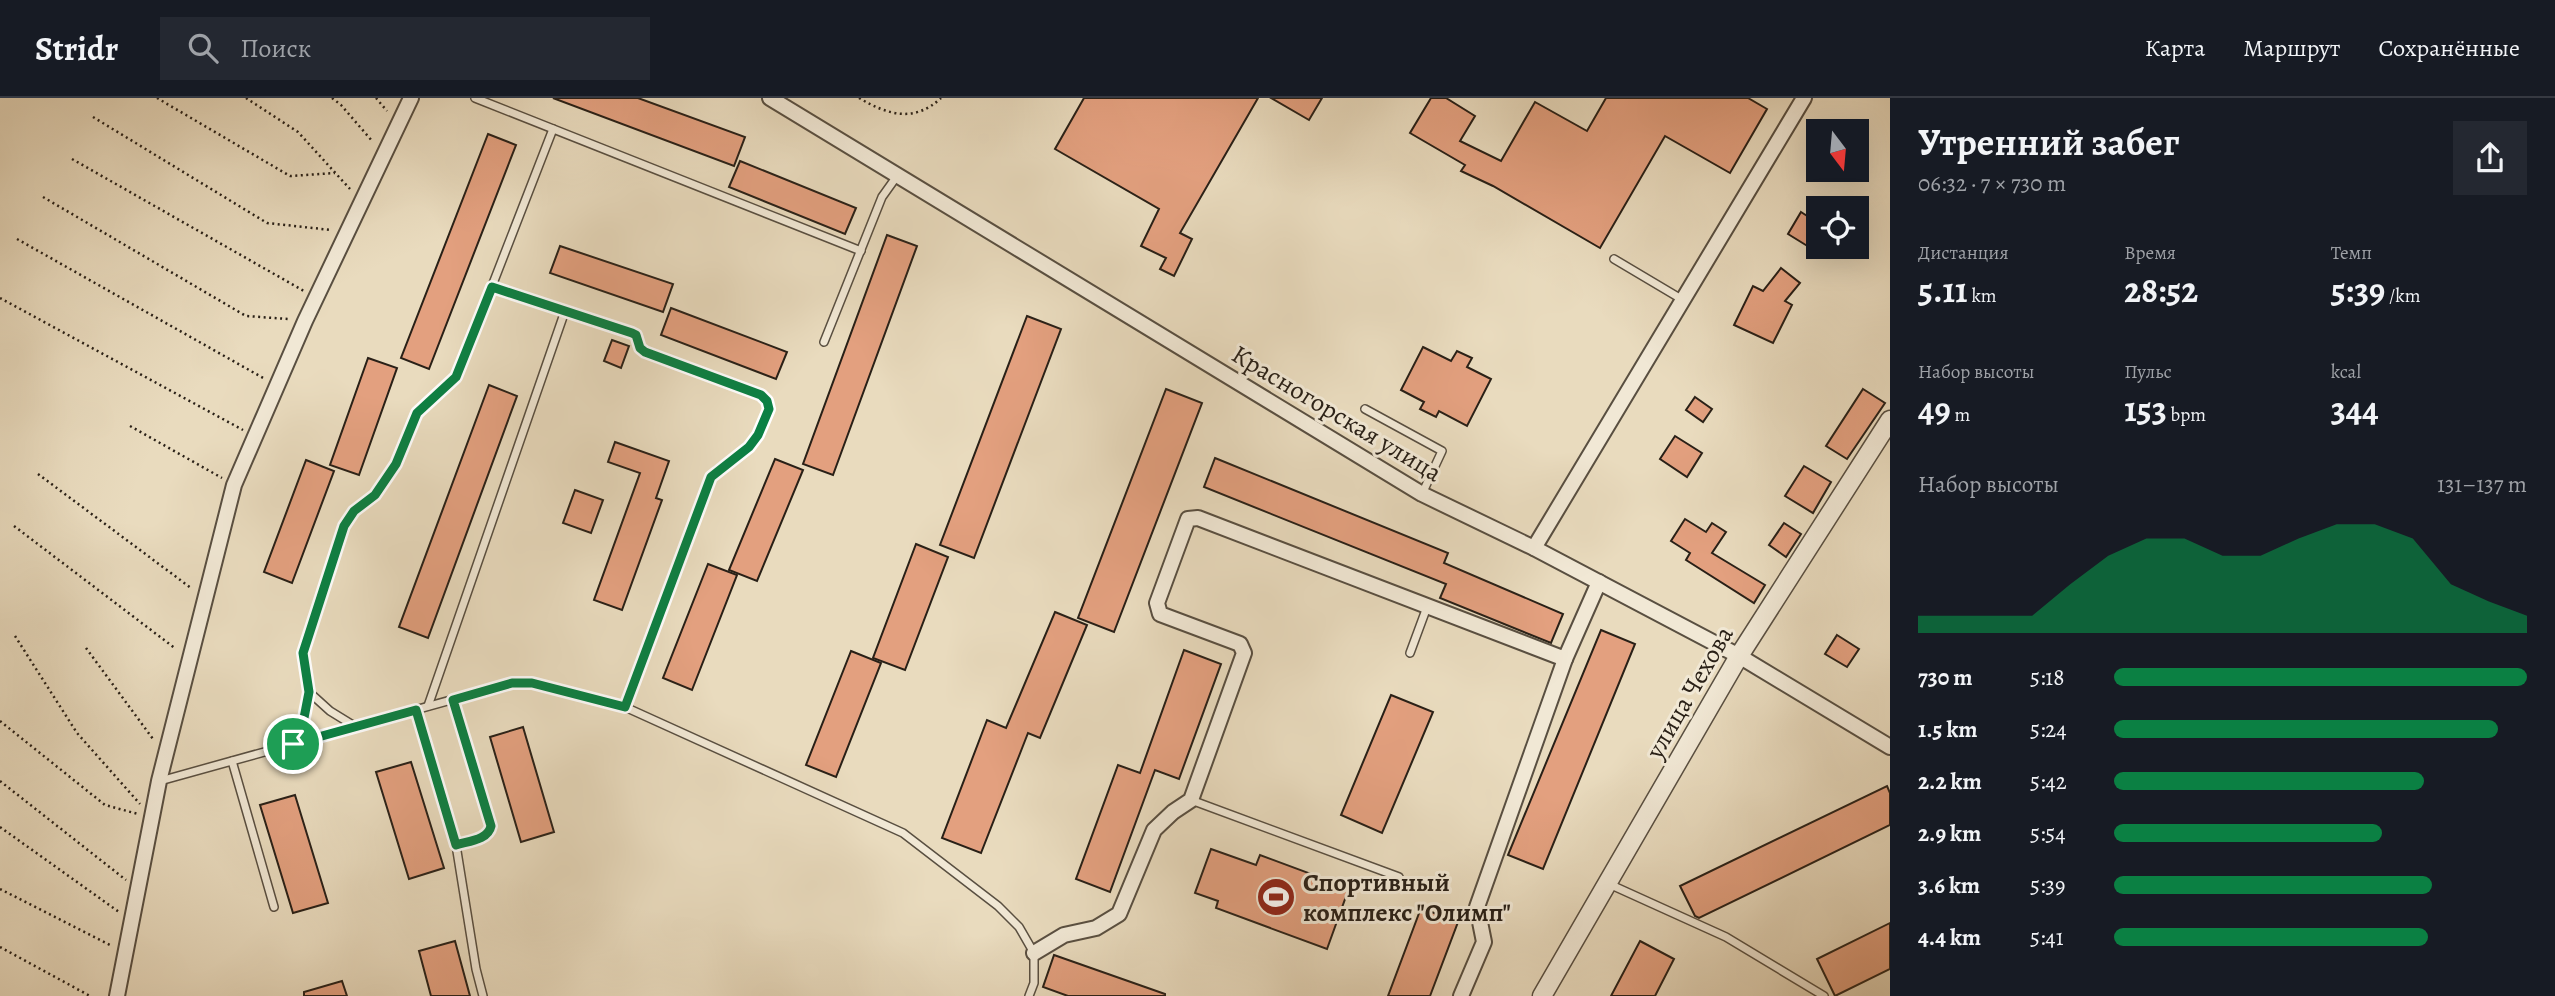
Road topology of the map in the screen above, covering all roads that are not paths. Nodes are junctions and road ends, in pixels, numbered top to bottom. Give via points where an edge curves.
1 (411, 98) edge
2 (475, 98) edge
3 (771, 98) edge
4 (1804, 98) edge
5 (553, 129) junction
6 (897, 175) junction
7 (860, 251) junction
8 (1614, 259) dead end
9 (492, 287) junction
10 (1683, 300) junction
11 (565, 311) junction
12 (824, 342) dead end
13 (1366, 409) dead end
14 (1890, 421) edge
15 (1422, 494) junction
16 (1534, 548) junction
17 (1599, 582) junction
18 (1427, 607) junction
19 (1410, 653) dead end
20 (1740, 656) junction
21 (1565, 659) junction
22 (309, 692) junction
23 (453, 700) junction
24 (428, 706) junction
25 (625, 707) junction
26 (416, 710) junction
27 (355, 727) junction
28 (293, 744) junction
29 (1890, 747) edge
30 (232, 761) junction
31 (159, 781) junction
32 (1191, 800) junction
33 (456, 845) junction
34 (1399, 877) dead end
35 (1608, 884) junction
36 (274, 908) dead end
37 (1034, 953) junction
38 (117, 996) edge
39 (483, 996) edge
40 (1029, 996) edge
41 (1461, 996) edge
42 (1542, 996) edge
43 (1824, 996) edge

1 - 31 street via 305,321 234,485
2 - 5 lane
3 - 6 street, Красногорская улица
4 - 10 street
5 - 7 lane
5 - 9 lane
6 - 7 lane via 882,197
6 - 15 street, Красногорская улица
7 - 12 lane
8 - 10 lane
9 - 11 lane
9 - 22 lane via 456,377 417,413 396,464 375,495 354,511 344,526 303,653
10 - 16 street
11 - 24 lane
11 - 25 lane via 632,333 645,352 761,395 769,409 755,441 711,477
13 - 15 lane via 1443,451
14 - 20 street, улица Чехова
15 - 16 street, Красногорская улица
16 - 17 street, Красногорская улица
17 - 20 street, Красногорская улица
17 - 21 street
18 - 19 lane
18 - 21 street
18 - 32 street via 1198,518 1188,519 1157,603 1160,614 1240,644 1244,653
20 - 29 street, Красногорская улица
20 - 35 street, улица Чехова
21 - 41 street via 1476,906 1483,942
22 - 27 lane
22 - 28 lane
23 - 24 lane
23 - 25 lane via 512,683 532,683
23 - 33 lane via 491,826 486,836
24 - 26 lane
25 - 37 lane via 903,833 998,906 1019,927
26 - 27 lane
26 - 33 lane
27 - 28 lane
28 - 30 lane
30 - 31 lane
30 - 36 lane
31 - 38 street
32 - 34 lane
32 - 37 street via 1154,830 1119,914 1096,928 1064,935
33 - 39 lane
35 - 42 street, улица Чехова
35 - 43 lane via 1726,937
37 - 40 lane via 1034,984

